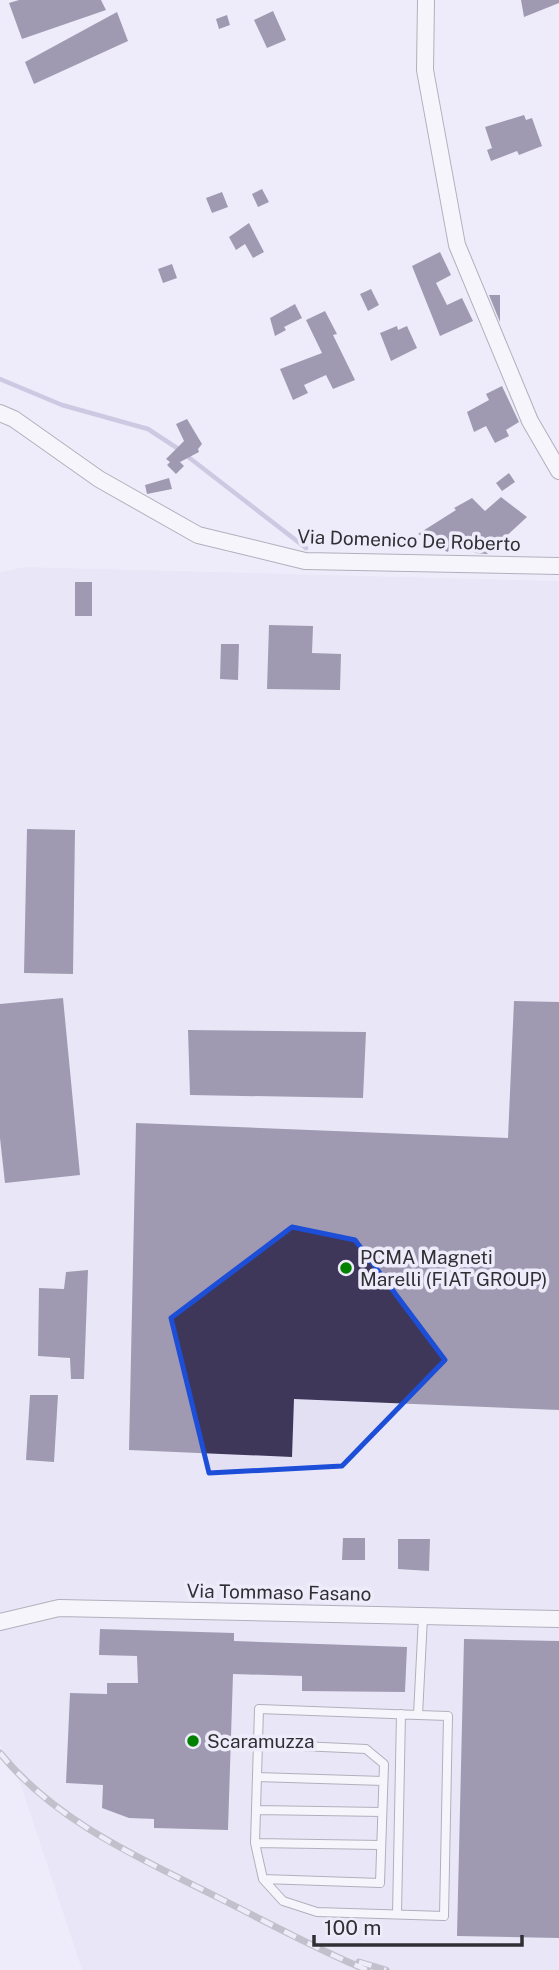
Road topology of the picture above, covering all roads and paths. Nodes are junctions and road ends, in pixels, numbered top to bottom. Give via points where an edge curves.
1 (426, 0) edge
2 (0, 413) edge
3 (559, 471) edge
4 (559, 566) edge
5 (423, 1617) junction
6 (559, 1619) edge
7 (0, 1622) edge
8 (401, 1714) junction
9 (418, 1715) junction
10 (258, 1744) junction
11 (257, 1777) junction
12 (383, 1782) junction
13 (256, 1810) junction
14 (382, 1811) junction
15 (255, 1843) junction
16 (381, 1846) junction
17 (263, 1879) junction
18 (397, 1914) junction

1 - 3 street via 425,70 457,245 530,421
2 - 4 street, Via Domenico De Roberto via 99,479 198,535 306,561
5 - 6 street, Via Tommaso Fasano
5 - 7 street, Via Tommaso Fasano via 60,1608
5 - 9 lane
8 - 9 lane
8 - 10 lane via 259,1709
8 - 18 lane
9 - 18 lane via 448,1716 444,1916
10 - 11 lane
10 - 12 lane via 366,1749 384,1764
11 - 12 lane
11 - 13 lane
12 - 14 lane
13 - 14 lane
13 - 15 lane
14 - 16 lane
15 - 16 lane
15 - 17 lane
16 - 17 lane via 380,1883
17 - 18 lane via 283,1901 317,1912

